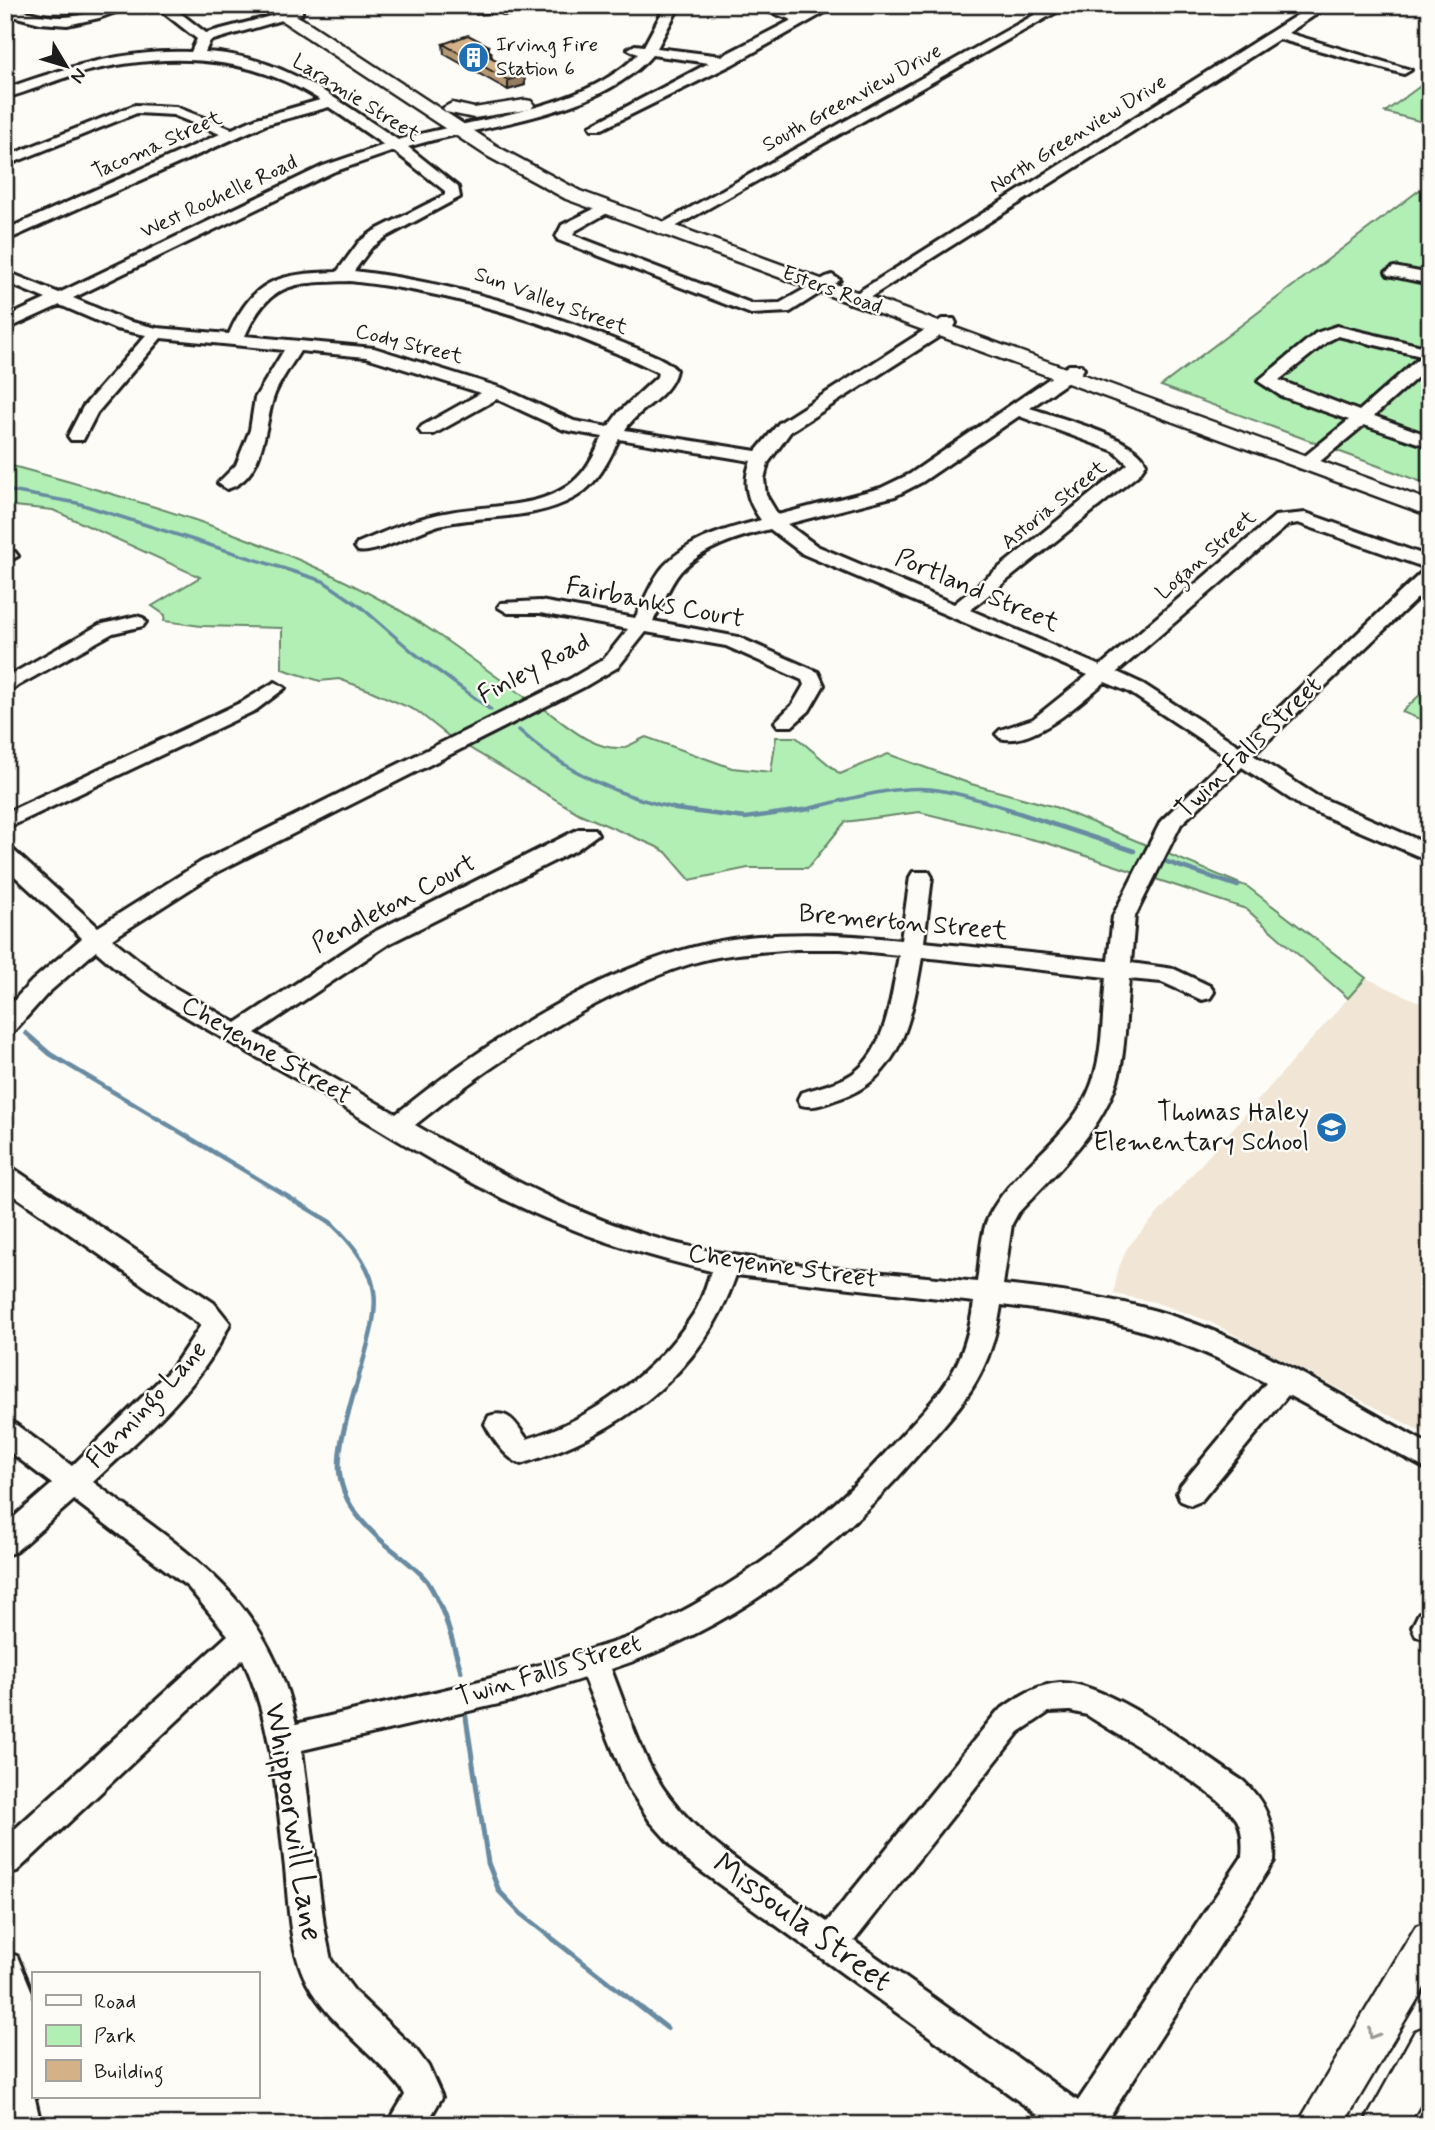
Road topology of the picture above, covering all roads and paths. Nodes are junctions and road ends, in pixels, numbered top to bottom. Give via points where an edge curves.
1 (128, 5) edge
2 (161, 5) edge
3 (266, 5) edge
4 (659, 5) edge
5 (673, 5) edge
6 (758, 5) edge
7 (831, 5) edge
8 (1062, 5) edge
9 (1323, 5) edge
10 (5, 9) edge
11 (289, 10) edge
12 (804, 19) junction
13 (1277, 34) junction
14 (204, 38) junction
15 (642, 50) junction
16 (196, 56) junction
17 (728, 61) junction
18 (1404, 70) dead end
19 (5, 79) edge
20 (397, 80) junction
21 (25, 86) junction
22 (5, 94) edge
23 (330, 102) junction
24 (525, 105) junction
25 (452, 108) junction
26 (470, 125) junction
27 (597, 126) dead end
28 (233, 134) junction
29 (396, 146) junction
30 (5, 162) edge
31 (606, 208) junction
32 (667, 225) junction
33 (5, 236) edge
34 (1394, 272) dead end
35 (344, 275) junction
36 (5, 276) edge
37 (1430, 279) edge
38 (827, 284) junction
39 (860, 295) junction
40 (54, 299) junction
41 (5, 325) edge
42 (944, 326) junction
43 (157, 333) junction
44 (235, 340) junction
45 (295, 345) junction
46 (1430, 355) edge
47 (1071, 372) junction
48 (496, 392) junction
49 (1017, 410) junction
50 (1362, 418) junction
51 (428, 430) dead end
52 (611, 435) junction
53 (76, 436) dead end
54 (1430, 442) edge
55 (760, 457) junction
56 (1311, 460) junction
57 (227, 483) dead end
58 (1430, 497) edge
59 (1430, 509) edge
60 (773, 523) junction
61 (365, 547) dead end
62 (1430, 564) edge
63 (1430, 575) edge
64 (508, 607) dead end
65 (957, 611) junction
66 (136, 622) dead end
67 (642, 624) junction
68 (1104, 673) junction
69 (5, 687) edge
70 (275, 688) dead end
71 (785, 722) dead end
72 (1007, 734) dead end
73 (1239, 757) junction
74 (5, 822) edge
75 (586, 834) dead end
76 (1430, 854) edge
77 (5, 855) edge
78 (921, 877) dead end
79 (97, 939) junction
80 (912, 950) junction
81 (1118, 971) junction
82 (1202, 992) dead end
83 (12, 1017) edge
84 (236, 1035) junction
85 (810, 1099) dead end
86 (396, 1127) junction
87 (5, 1176) edge
88 (727, 1264) junction
89 (988, 1293) junction
90 (1285, 1379) junction
91 (499, 1424) dead end
92 (5, 1432) edge
93 (1430, 1459) edge
94 (75, 1483) junction
95 (1191, 1493) dead end
96 (5, 1543) edge
97 (248, 1635) junction
98 (593, 1663) junction
99 (286, 1740) junction
100 (5, 1860) edge
101 (1430, 1940) edge
102 (831, 1944) junction
103 (5, 1968) edge
104 (1430, 2046) edge
105 (23, 2125) edge
106 (405, 2125) edge
107 (1083, 2125) edge
108 (1318, 2125) edge
109 (1384, 2125) edge

1 - 10 street via 55,23
2 - 14 street
3 - 11 main road, Esters Road
4 - 15 street, West Rochelle Road
5 - 15 street, West Rochelle Road
6 - 12 street
7 - 12 street
8 - 32 street, South Greenview Drive
9 - 13 street, North Greenview Drive
11 - 14 street
11 - 20 main road, Esters Road
12 - 17 street
13 - 18 street
13 - 39 street, North Greenview Drive
14 - 16 street
15 - 17 street
15 - 24 street, West Rochelle Road via 593,80
15 - 26 street, West Rochelle Road via 623,73 582,94
16 - 21 street, Laramie Street via 95,64
16 - 23 street, Laramie Street via 282,73
17 - 27 street
19 - 21 street
20 - 25 main road, Esters Road
20 - 26 main road, Esters Road
21 - 22 street, Laramie Street
23 - 28 street, Tacoma Street
23 - 29 street, Laramie Street
24 - 25 main road via 474,113
24 - 26 street, West Rochelle Road
25 - 26 main road, Esters Road
26 - 29 street, West Rochelle Road
26 - 31 main road, Esters Road via 540,179
26 - 32 main road, Esters Road via 554,176
28 - 30 street via 185,112 135,108
28 - 33 street, Tacoma Street
29 - 35 street, Laramie Street via 453,190 452,197 380,234 365,245
29 - 40 street, West Rochelle Road via 328,169
31 - 32 main road, Esters Road
31 - 38 street via 568,228 564,237 751,309 784,308
32 - 38 main road, Esters Road
34 - 37 street
35 - 44 street, Sun Valley Street via 293,279 263,293 252,302
35 - 52 street, Sun Valley Street via 435,287 527,312 667,370 663,383 631,410
36 - 40 street, Cody Street
38 - 39 main road, Esters Road
39 - 42 main road, Esters Road
40 - 41 street, West Rochelle Road
40 - 43 street, Cody Street
42 - 47 main road, Esters Road
42 - 55 street via 786,427
43 - 44 street, Cody Street
43 - 53 street via 89,411
44 - 45 street, Cody Street
45 - 48 street, Cody Street via 368,352
45 - 57 street via 264,398 259,430 244,467
46 - 50 street
46 - 50 street via 1337,331 1322,337 1267,381
47 - 49 street, Finley Road
47 - 56 main road, Esters Road
48 - 51 street
48 - 52 street, Cody Street via 548,418
49 - 60 street, Finley Road via 888,492
49 - 65 street, Astoria Street via 1120,447 1135,457 1136,464
50 - 54 street
50 - 56 street
52 - 55 street, Cody Street
52 - 61 street via 583,484 555,500 443,519
55 - 60 street, Portland Street via 753,474 754,489 758,504
56 - 58 main road, Esters Road
56 - 59 main road, Esters Road
60 - 65 street, Portland Street via 810,550
60 - 67 street, Finley Road via 710,542 677,563 662,582
62 - 68 street, Logan Street via 1299,517 1282,520
63 - 73 street, Twin Falls Street
64 - 67 street, Fairbanks Court via 540,607
65 - 68 street, Portland Street
66 - 69 street via 106,629
67 - 71 street, Fairbanks Court via 731,641 811,676 814,685 802,707
67 - 79 street, Finley Road via 611,663 577,683 259,840
68 - 72 street, Logan Street via 1040,723
68 - 73 street, Portland Street via 1136,688
70 - 74 street via 249,706
73 - 76 street, Portland Street via 1309,801
73 - 81 street, Twin Falls Street via 1172,821 1124,916
75 - 84 street, Pendleton Court via 342,961
77 - 79 street, Cheyenne Street
78 - 80 street
79 - 83 street, Finley Road via 55,971
79 - 84 street, Cheyenne Street via 162,991
80 - 81 street, Bremerton Street
80 - 85 street via 895,1031 869,1074
80 - 86 street, Bremerton Street via 796,941 688,956 624,979 479,1063
81 - 82 street, Bremerton Street via 1166,975
81 - 89 street, Twin Falls Street via 1108,1069 1100,1094 1072,1139 1009,1206 999,1224
84 - 86 street, Cheyenne Street
86 - 88 street, Cheyenne Street via 553,1211 663,1250
87 - 94 street, Flamingo Lane via 204,1310 216,1324 210,1340 165,1394
88 - 89 street, Cheyenne Street
88 - 91 street via 704,1321 682,1352 645,1385 550,1446 521,1452
89 - 90 street, Cheyenne Street via 1155,1321 1226,1348
89 - 98 street, Twin Falls Street via 984,1333 960,1388 838,1521 738,1595 646,1644
90 - 93 street, Cheyenne Street
90 - 95 street
92 - 94 street, Whippoorwill Lane
94 - 96 street, Flamingo Lane
94 - 97 street, Whippoorwill Lane via 199,1578 225,1602
97 - 99 street, Whippoorwill Lane via 268,1677
97 - 100 street
98 - 99 street, Twin Falls Street via 520,1685
98 - 102 street, Missoula Street via 639,1777 661,1811 695,1847
99 - 106 street, Whippoorwill Lane via 308,1924 319,1971 354,2016 417,2078 424,2097
101 -> 108 main road
102 - 107 street, Missoula Street
102 - 107 street via 1008,1722 1030,1704 1055,1695 1072,1695 1096,1704 1244,1802 1257,1821 1258,1861
103 - 105 street via 15,1992 15,2090
104 - 109 main road

